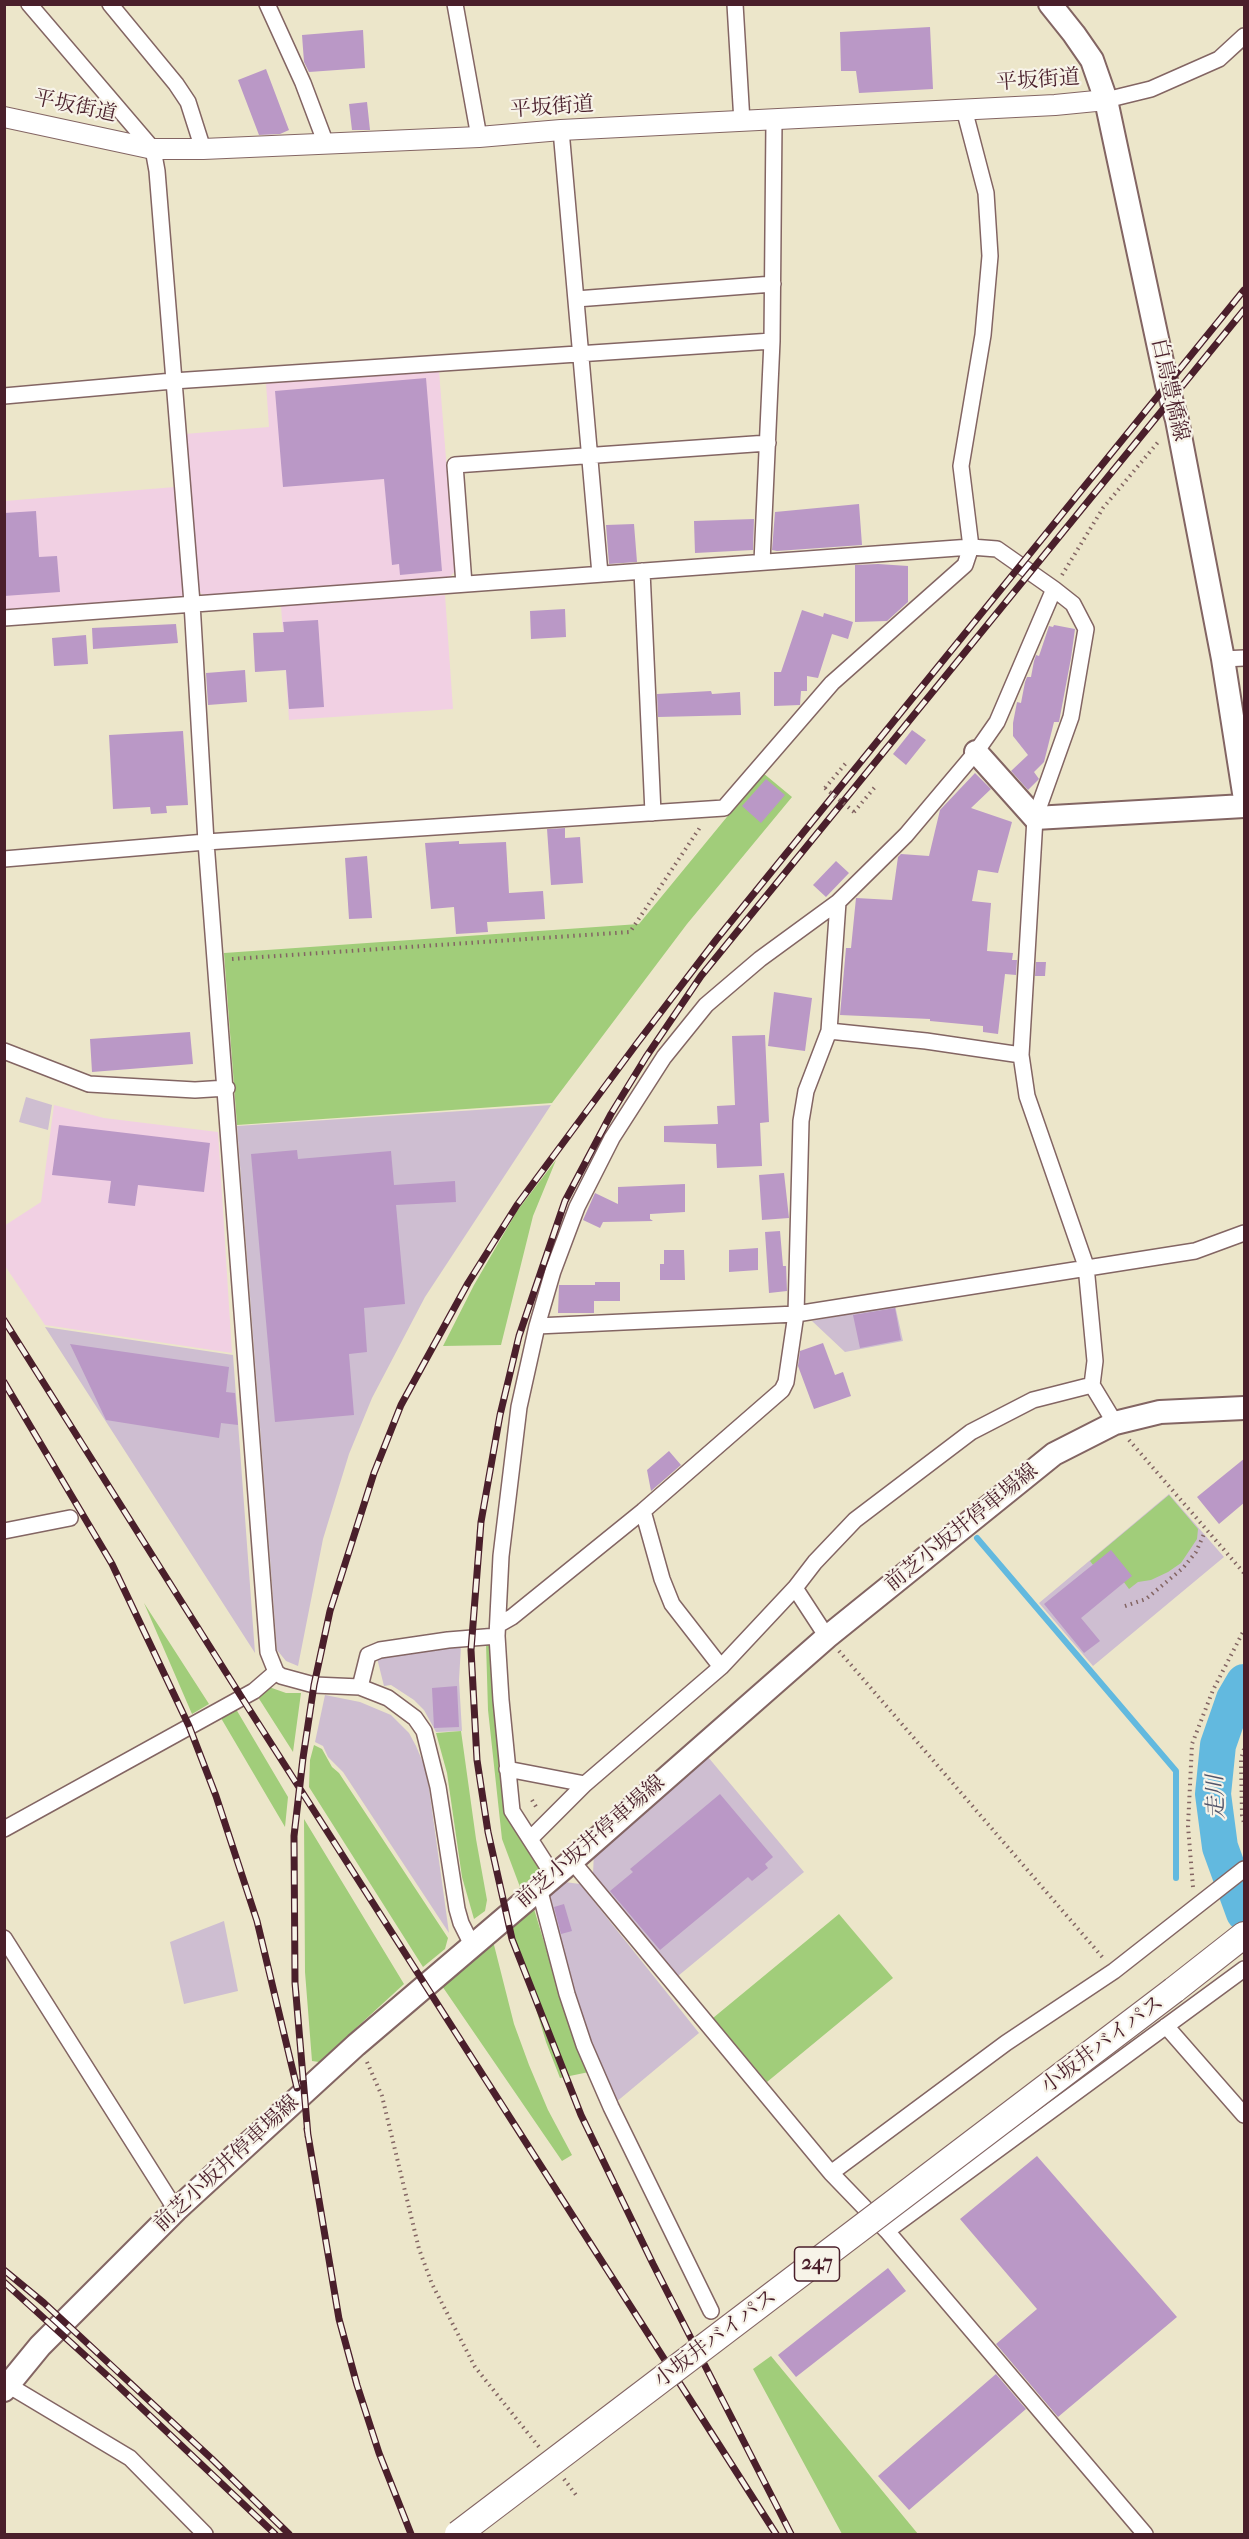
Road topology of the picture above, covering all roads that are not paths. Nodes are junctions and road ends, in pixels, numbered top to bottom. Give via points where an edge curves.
1 (29, 4) edge
2 (110, 4) edge
3 (267, 4) edge
4 (455, 4) edge
5 (735, 4) edge
6 (1050, 4) edge
7 (1245, 36) edge
8 (1106, 100) junction
9 (964, 109) junction
10 (4, 117) edge
11 (774, 121) junction
12 (742, 122) junction
13 (561, 130) junction
14 (479, 137) junction
15 (326, 144) junction
16 (153, 149) junction
17 (203, 149) junction
18 (773, 284) junction
19 (576, 299) junction
20 (772, 341) junction
21 (582, 355) junction
22 (173, 381) junction
23 (4, 396) edge
24 (768, 443) junction
25 (590, 455) junction
26 (971, 547) junction
27 (762, 562) junction
28 (642, 571) junction
29 (600, 574) junction
30 (464, 584) junction
31 (1054, 589) junction
32 (192, 603) junction
33 (4, 618) edge
34 (1234, 658) edge
35 (976, 752) junction
36 (1245, 793) edge
37 (1245, 806) edge
38 (653, 813) junction
39 (1035, 818) junction
40 (206, 842) junction
41 (4, 859) edge
42 (838, 902) junction
43 (829, 1031) junction
44 (4, 1051) edge
45 (1021, 1055) junction
46 (226, 1088) junction
47 (1245, 1233) edge
48 (1086, 1266) junction
49 (796, 1314) junction
50 (537, 1326) junction
51 (1092, 1385) junction
52 (1245, 1408) edge
53 (1115, 1423) junction
54 (643, 1511) junction
55 (70, 1518) dead end
56 (4, 1532) edge
57 (795, 1588) junction
58 (497, 1630) junction
59 (827, 1637) junction
60 (721, 1667) junction
61 (276, 1672) junction
62 (360, 1687) junction
63 (507, 1769) junction
64 (585, 1784) junction
65 (4, 1829) edge
66 (531, 1838) junction
67 (572, 1861) junction
68 (1245, 1869) edge
69 (546, 1882) junction
70 (1245, 1935) edge
71 (4, 1938) edge
72 (472, 1945) junction
73 (1245, 1969) edge
74 (1166, 2026) junction
75 (1245, 2115) edge
76 (831, 2173) junction
77 (176, 2210) junction
78 (887, 2231) junction
79 (711, 2311) dead end
80 (7, 2387) edge
81 (205, 2535) edge
82 (458, 2535) edge
83 (1144, 2535) edge

1 - 16 street
2 - 17 street via 188,102
3 - 15 street
4 - 14 street
5 - 12 street
6 - 8 main road, 白鳥豊橋線 via 1092,60
7 - 8 street via 1219,59 1151,89
8 - 9 street, 平坂街道
8 - 34 main road, 白鳥豊橋線 via 1164,374
9 - 11 street, 平坂街道
9 - 26 street via 986,193 990,256 983,336 961,466
10 - 16 street, 平坂街道
11 - 12 street, 平坂街道
11 - 18 street
12 - 13 street, 平坂街道
13 - 14 street, 平坂街道
13 - 19 street
14 - 15 street, 平坂街道
15 - 17 street, 平坂街道
16 - 17 street, 平坂街道
16 - 22 street
18 - 19 street
18 - 20 street
19 - 21 street
20 - 21 street
20 - 24 street
21 - 22 street
21 - 25 street
22 - 23 street
22 - 32 street
24 - 25 street
24 - 27 street
25 - 29 street
25 - 30 street via 455,465
26 - 27 street
26 - 31 street via 997,549
26 - 38 street via 965,565 832,683 724,808
27 - 28 street
28 - 29 street
28 - 38 street
29 - 30 street
30 - 32 street
31 - 35 street via 997,722
31 - 39 street via 1073,604 1086,629 1071,717
32 - 33 street
32 - 40 street
34 - 36 main road, 白鳥豊橋線
35 - 39 main road
35 - 42 street via 906,835
37 - 39 main road
38 - 40 street
39 - 45 street
40 - 41 street
40 - 46 street
42 - 43 street
42 - 50 street via 706,1005 664,1058 612,1138 577,1207
43 - 45 street
43 - 49 street via 806,1091 801,1121
44 - 46 street via 89,1084
45 - 48 street via 1027,1096
46 - 61 street via 268,1646
47 - 48 street via 1196,1251
48 - 49 street
48 - 51 street via 1095,1361
49 - 50 street
49 - 54 street via 782,1390
50 - 58 street via 519,1407 507,1494
51 - 53 street
51 - 57 street via 1033,1400 971,1432 855,1520
52 - 53 main road, 前芝小坂井停車場線 via 1160,1412
53 - 59 main road, 前芝小坂井停車場線 via 1054,1454
54 - 58 street
54 - 60 street via 672,1604
55 - 56 street
57 - 59 street
57 - 60 street
58 - 62 street via 380,1650 368,1655
58 - 63 street
59 - 67 main road, 前芝小坂井停車場線
60 - 64 street
61 - 62 street via 314,1685
61 - 65 street via 254,1691
62 - 72 street via 388,1698 415,1718 424,1731 438,1788 457,1909
63 - 64 street
63 - 66 street via 512,1811
64 - 66 street
66 - 69 street
67 - 69 main road, 前芝小坂井停車場線
67 - 76 street
68 - 76 street via 1114,1971 1006,2043
69 - 72 main road, 前芝小坂井停車場線
69 - 79 street via 567,1994 584,2045
70 - 82 highway, 小坂井バイパス / 247, bridge
71 - 77 street
72 - 77 main road, 前芝小坂井停車場線
73 - 74 street
74 - 75 street
74 - 78 street
76 - 78 street
77 - 80 main road, 前芝小坂井停車場線 via 40,2346
78 - 83 street
80 - 81 street via 130,2458

